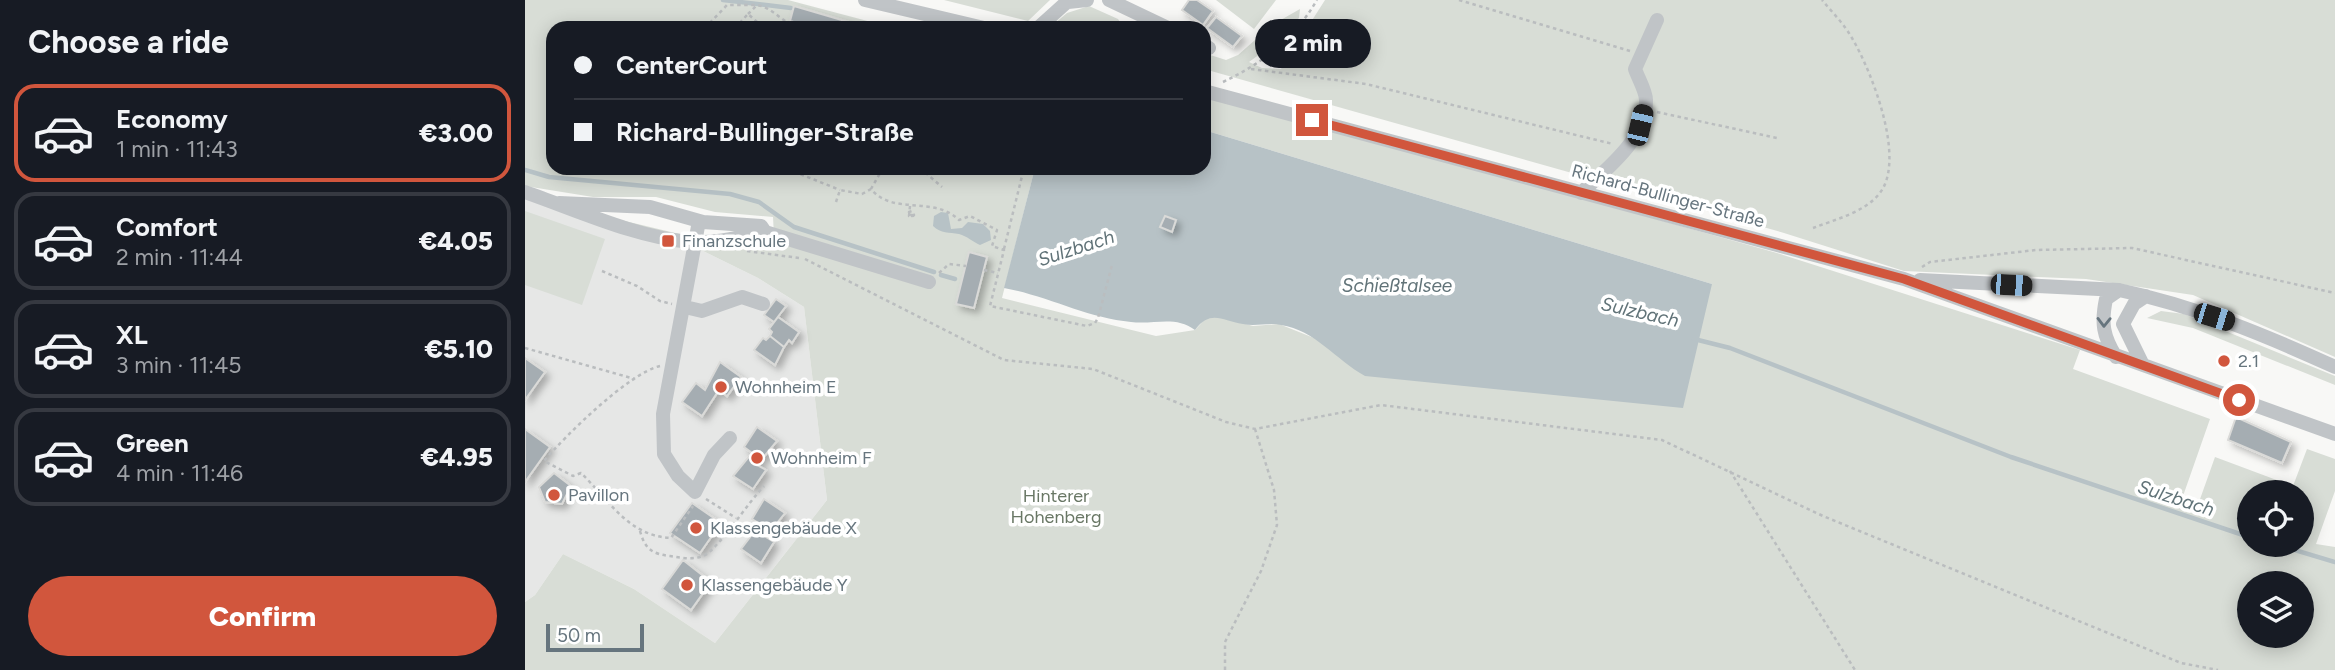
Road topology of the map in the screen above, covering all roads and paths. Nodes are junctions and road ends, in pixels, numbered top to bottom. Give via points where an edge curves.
1 (865, 0) edge
2 (1087, 0) edge
3 (1109, 0) edge
4 (1317, 0) edge
5 (1459, 0) edge
6 (1822, 0) edge
7 (1068, 1) edge
8 (757, 5) junction
9 (748, 14) junction
10 (1657, 20) dead end
11 (712, 21) edge
12 (742, 21) edge
13 (756, 21) edge
14 (782, 21) edge
15 (954, 21) edge
16 (1046, 21) edge
17 (1153, 21) edge
18 (1642, 54) junction
19 (1251, 69) junction
20 (1211, 88) edge
21 (1211, 93) edge
22 (1644, 109) junction
23 (1777, 138) dead end
24 (1626, 147) junction
25 (802, 175) edge
26 (879, 175) edge
27 (928, 175) edge
28 (1023, 175) edge
29 (942, 187) dead end
30 (871, 189) junction
31 (840, 190) junction
32 (525, 192) edge
33 (1581, 192) junction
34 (836, 202) dead end
35 (559, 203) junction
36 (910, 206) junction
37 (911, 214) dead end
38 (699, 221) junction
39 (1813, 228) dead end
40 (765, 232) junction
41 (696, 242) junction
42 (740, 248) dead end
43 (1003, 250) junction
44 (1112, 265) dead end
45 (965, 266) dead end
46 (984, 270) dead end
47 (602, 271) dead end
48 (998, 274) junction
49 (1904, 279) junction
50 (929, 282) joint
51 (2119, 290) junction
52 (2335, 293) edge
53 (2146, 296) junction
54 (763, 304) dead end
55 (685, 307) junction
56 (525, 348) edge
57 (2116, 357) junction
58 (673, 364) junction
59 (2143, 365) junction
60 (2335, 367) edge
61 (635, 379) junction
62 (1255, 429) junction
63 (2335, 434) edge
64 (730, 438) dead end
65 (1729, 469) junction
66 (764, 486) dead end
67 (695, 492) junction
68 (736, 518) junction
69 (640, 530) junction
70 (1226, 670) edge
71 (1855, 670) edge
72 (2218, 670) edge

1 - 15 street
2 - 7 street
3 - 17 street
4 - 19 path via 1277,50
5 - 18 path
6 - 39 path via 1852,37 1878,99 1891,159 1889,180 1878,196 1854,212
7 - 16 street
8 - 9 path
8 - 11 path via 727,5
8 - 14 path via 768,7
9 - 12 path
9 - 13 path
10 - 18 street
18 - 22 street via 1635,69 1646,100
19 - 20 path
19 - 24 path via 1366,84
21 - 33 street, Richard-Bullinger-Straße
22 - 23 path
22 - 24 street
24 - 33 street
25 - 31 path
26 - 30 path
27 - 29 path
28 - 43 path
30 - 31 path via 862,194
30 - 36 path via 878,198
31 - 34 path
32 - 35 street
33 - 49 street, Richard-Bullinger-Straße
35 - 38 street via 650,206
35 - 41 street via 635,229
36 - 37 path
36 - 43 path via 935,206 953,212 960,220 971,215 993,225 997,230 992,246
38 - 40 street via 761,226
38 - 41 street
40 - 41 street
40 - 50 street
41 - 55 street
42 - 62 path via 805,259 1005,360 1093,369 1226,422
43 - 48 path
44 - 48 path via 1098,318 1087,326 990,306
45 - 50 path via 949,264
46 - 48 path
47 - 55 path via 660,301
49 - 51 street
49 - 52 path via 1930,262 2036,250 2132,248
49 - 57 street, Richard-Bullinger-Straße
51 - 53 street
51 -> 57 street via 2106,299 2102,317 2104,338
53 - 59 street via 2134,303 2123,324
53 - 60 street via 2245,326
54 - 55 street via 742,297 702,311
55 - 58 street
56 - 61 path
57 - 59 street, Richard-Bullinger-Straße
58 - 61 path via 655,367
58 - 67 street via 663,414 664,454
59 - 63 street, Richard-Bullinger-Straße
61 - 69 path via 566,436 544,461 573,477 581,473 616,514
62 - 65 path via 1381,405 1662,440
62 - 70 path via 1274,490 1277,525 1261,571 1225,642
64 - 67 street via 714,456
65 - 71 path
65 - 72 path via 1823,516 1925,558 2181,663
66 - 68 path
67 - 68 path
67 - 69 path via 694,503 671,538
68 - 69 path via 705,556 690,558 654,555

